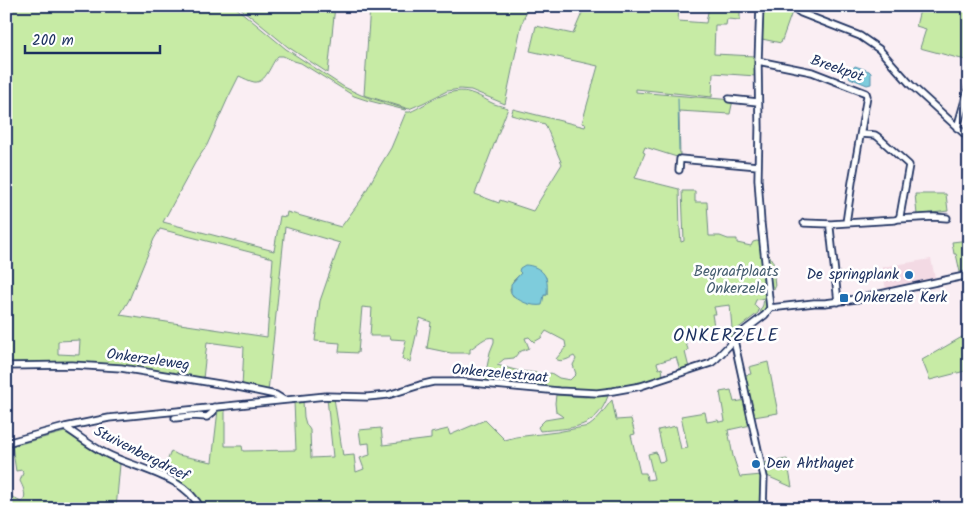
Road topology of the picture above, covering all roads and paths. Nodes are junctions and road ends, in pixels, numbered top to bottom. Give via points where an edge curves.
1 (760, 6) edge
2 (791, 6) edge
3 (758, 61) junction
4 (969, 86) edge
5 (729, 99) dead end
6 (758, 102) junction
7 (958, 128) junction
8 (861, 134) junction
9 (969, 138) edge
10 (758, 166) junction
11 (679, 170) dead end
12 (946, 218) dead end
13 (898, 219) junction
14 (804, 223) dead end
15 (846, 223) junction
16 (831, 224) junction
17 (969, 275) edge
18 (838, 302) junction
19 (770, 308) junction
20 (734, 340) junction
21 (6, 366) edge
22 (284, 400) junction
23 (214, 407) junction
24 (175, 418) dead end
25 (66, 427) junction
26 (6, 443) edge
27 (201, 509) edge
28 (764, 509) edge

1 - 3 street
2 - 7 street via 800,13 860,36 879,49 911,85
3 - 6 street
3 - 8 street, Breekpot via 812,72 866,93
4 - 7 street
5 - 6 street
6 - 10 street
7 - 9 street
8 - 13 street via 875,135 909,164
8 - 15 street, Breekpot
10 - 11 street via 680,158
10 - 19 street via 760,223
12 - 13 street
13 - 15 street
14 - 16 street
15 - 16 street
16 - 18 street
17 - 18 street
18 - 19 street
19 - 20 street, Onkerzelestraat
20 - 22 street, Onkerzelestraat via 711,363 613,392 440,382 388,395
20 - 28 street via 764,476
21 - 22 street, Onkerzeleweg via 121,368 238,387
22 - 23 street, Onkerzelestraat
23 - 24 street via 207,417
23 - 25 street, Onkerzelestraat via 109,418
25 - 26 street, Onkerzelestraat
25 - 27 street, Stuivenbergdreef via 105,454 177,484 189,492

